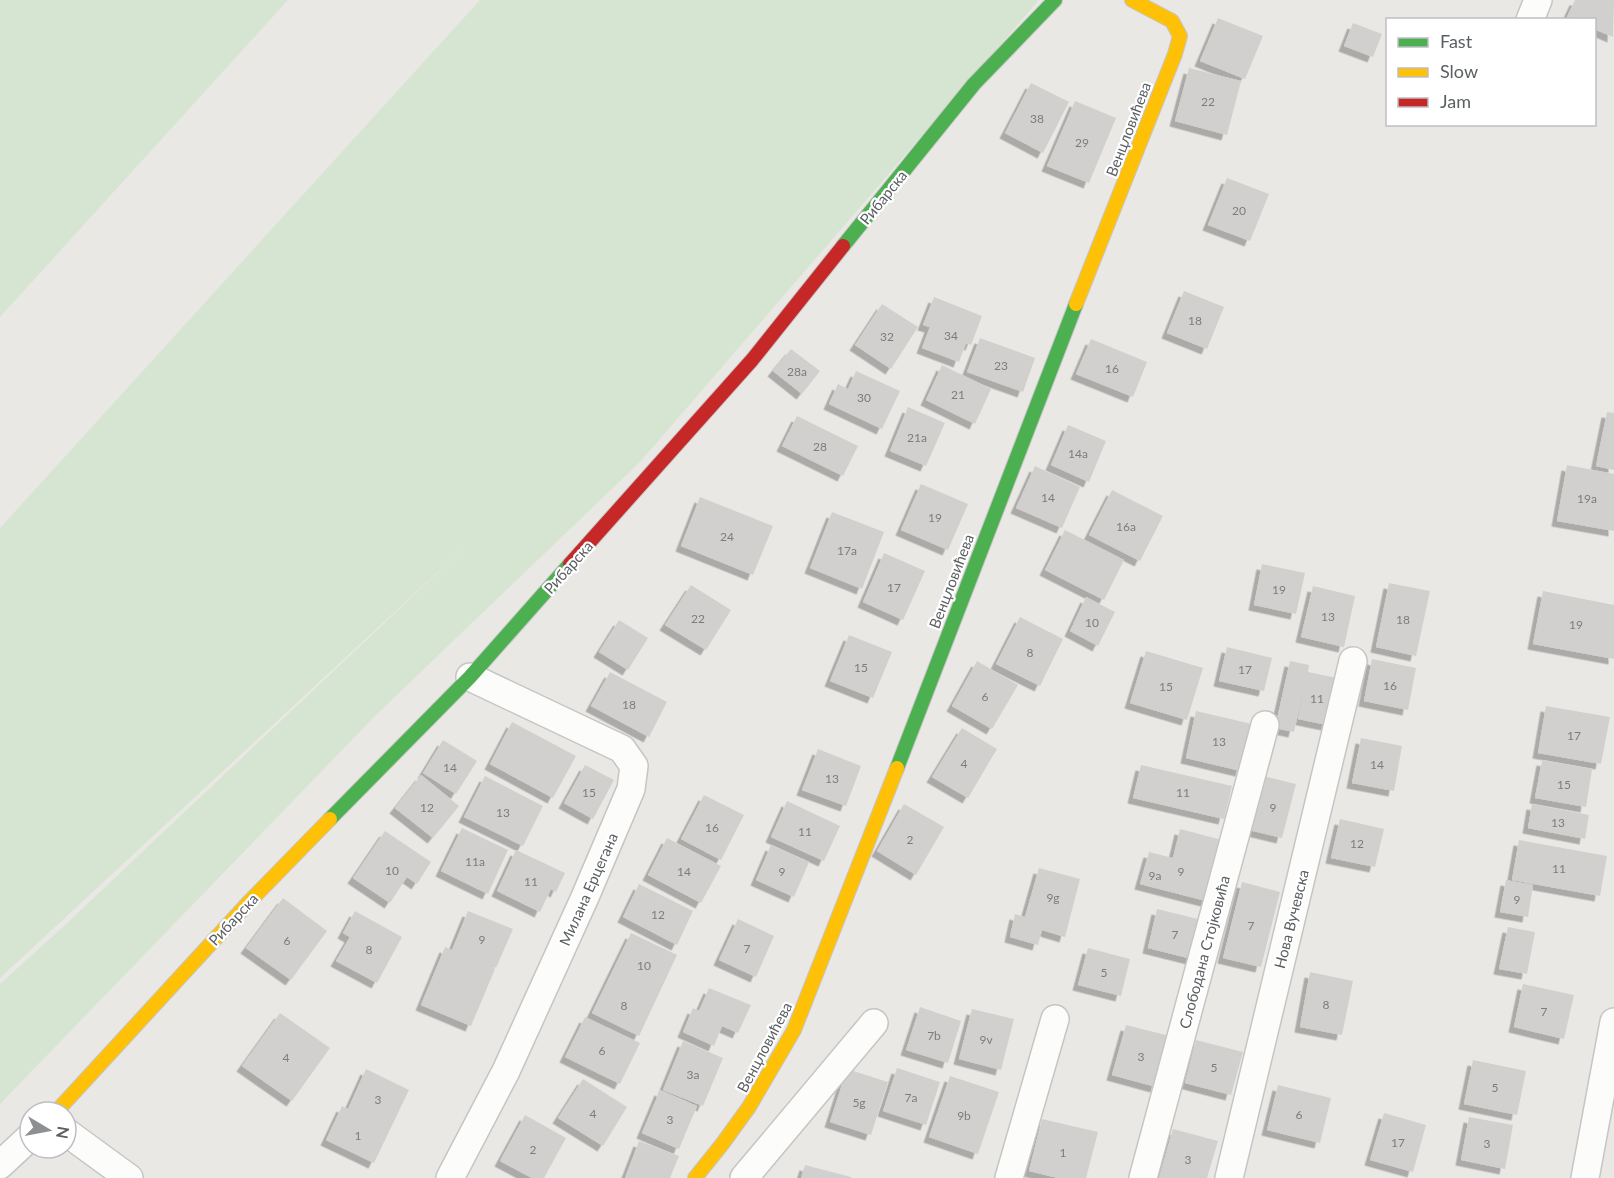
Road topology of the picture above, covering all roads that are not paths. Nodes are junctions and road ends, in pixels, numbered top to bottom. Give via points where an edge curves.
1 (1055, 0) edge
2 (1132, 0) edge
3 (1538, 0) edge
4 (1531, 18) edge
5 (1353, 661) dead end
6 (470, 677) junction
7 (1265, 725) dead end
8 (1055, 1019) dead end
9 (1614, 1022) edge
10 (874, 1023) dead end
11 (67, 1100) edge
12 (78, 1141) edge
13 (18, 1148) edge
14 (0, 1165) edge
15 (129, 1178) edge
16 (450, 1178) edge
17 (695, 1178) edge
18 (744, 1178) edge
19 (1009, 1178) edge
20 (1143, 1178) edge
21 (1228, 1178) edge
22 (1585, 1178) edge

1 - 6 street, Рибарска via 974,84 752,360
2 - 17 street, Венцловићева via 1172,21 1180,36 1175,54 794,1030 746,1113
3 - 4 street
5 - 21 street, Нова Вучевска
6 - 11 street, Рибарска via 249,902
6 - 16 street, Милана Ерцегана via 621,749 634,766 631,789 585,897 506,1071
7 - 20 street, Слободана Стојковића
8 - 19 street
9 - 22 street
10 - 18 street
12 - 15 street
13 - 14 street

